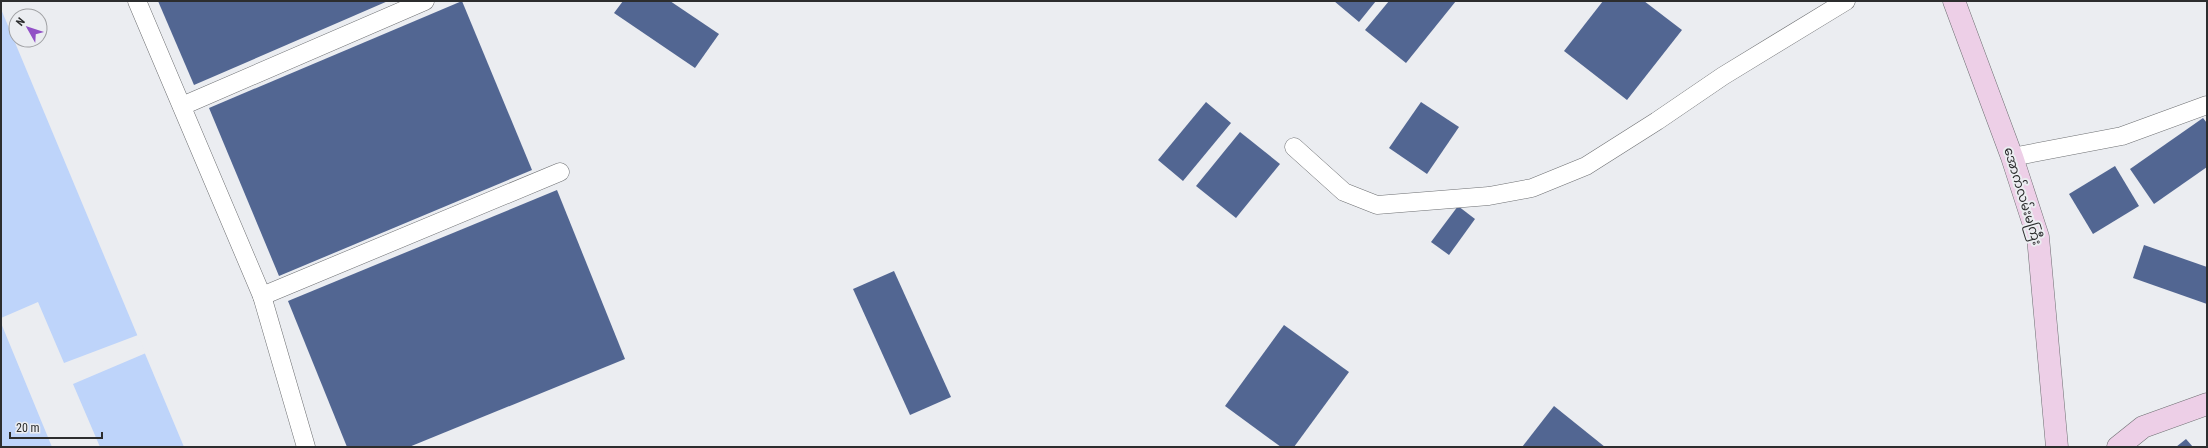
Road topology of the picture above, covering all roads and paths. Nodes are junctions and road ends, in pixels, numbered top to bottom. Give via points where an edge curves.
1 (137, 1) edge
2 (425, 1) edge
3 (1846, 1) edge
4 (1954, 1) edge
5 (2207, 105) edge
6 (182, 106) junction
7 (1294, 148) dead end
8 (2012, 156) junction
9 (560, 172) dead end
10 (262, 296) junction
11 (2207, 404) edge
12 (306, 447) edge
13 (2057, 447) edge
14 (2118, 447) edge

1 - 6 lane
2 - 6 lane
3 - 7 lane via 1723,76 1657,122 1586,166 1532,188 1489,196 1377,205 1344,192
4 - 8 main road, အောက်လမ်းမကြီး
5 - 8 lane via 2122,136
6 - 10 lane
8 - 13 main road, အောက်လမ်းမကြီး via 2038,237
9 - 10 lane
10 - 12 lane
11 - 14 main road via 2143,427

